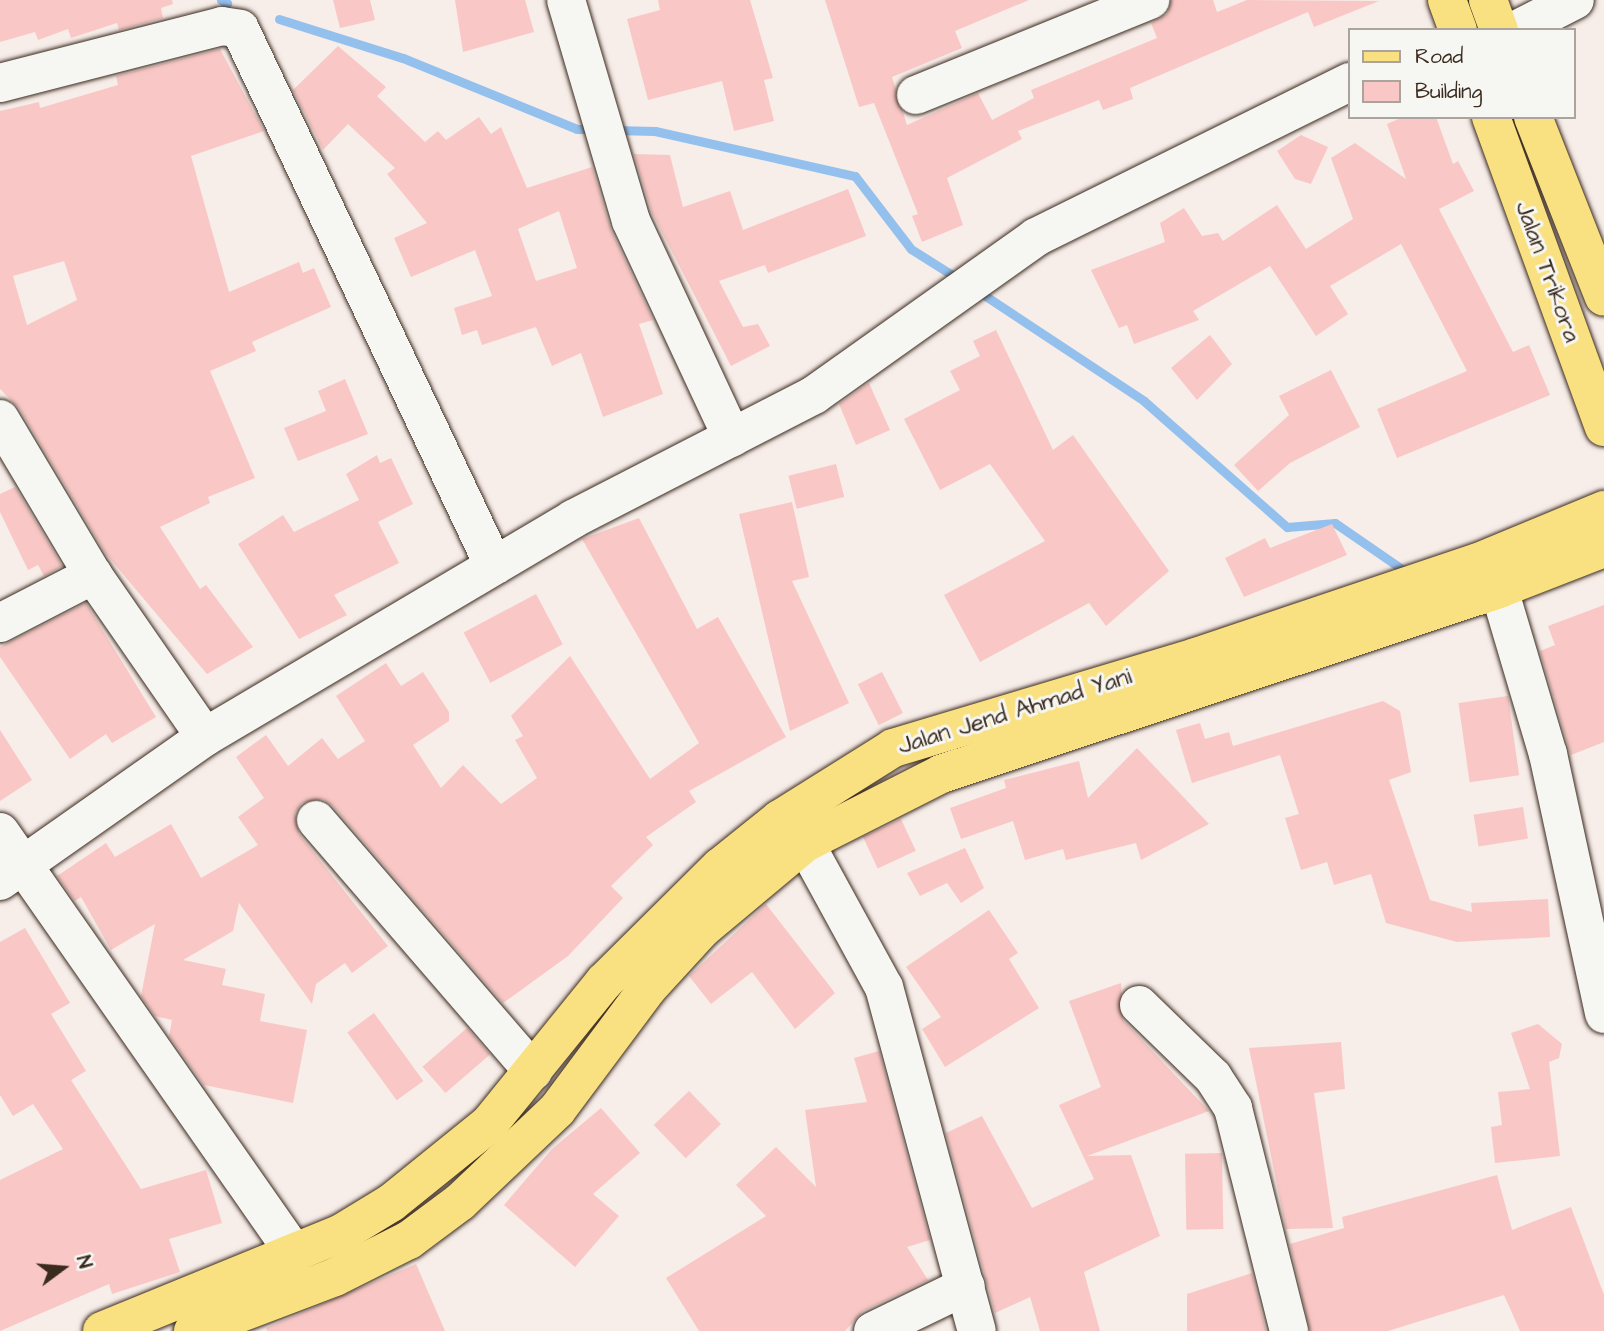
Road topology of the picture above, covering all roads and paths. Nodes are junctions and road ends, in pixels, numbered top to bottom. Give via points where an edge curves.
1 (566, 0) edge
2 (1150, 0) edge
3 (1447, 0) edge
4 (1488, 0) edge
5 (1575, 0) edge
6 (234, 13) edge
7 (1457, 28) edge
8 (1498, 28) edge
9 (1520, 28) edge
10 (0, 83) edge
11 (1348, 83) edge
12 (916, 96) dead end
13 (1492, 119) edge
14 (1534, 119) edge
15 (1604, 297) edge
16 (0, 419) edge
17 (1604, 427) edge
18 (732, 438) junction
19 (1604, 510) edge
20 (1604, 548) edge
21 (494, 566) junction
22 (93, 575) junction
23 (1499, 589) junction
24 (0, 623) edge
25 (205, 737) junction
26 (316, 820) dead end
27 (0, 832) edge
28 (805, 843) junction
29 (11, 874) edge
30 (1139, 1005) dead end
31 (1604, 1014) edge
32 (533, 1071) junction
33 (489, 1124) junction
34 (520, 1146) junction
35 (295, 1254) junction
36 (966, 1286) junction
37 (102, 1331) edge
38 (193, 1331) edge
39 (873, 1331) edge
40 (977, 1331) edge
41 (1289, 1331) edge

1 - 18 street via 631,221
2 - 12 street
3 - 7 main road
4 - 8 main road
5 - 9 street
6 - 10 street
6 - 21 street
11 - 18 street via 1036,237 814,395
13 - 17 main road, Jalan Trikora
14 - 15 main road, Jalan Trikora
16 - 22 street
18 - 21 street
19 - 32 main road, Jalan Jend Ahmad Yani via 1476,563 1196,657 893,748 780,819 720,867 604,982
20 - 23 main road, Jalan Jend Ahmad Yani
21 - 25 street
22 - 24 street
22 - 25 street
23 - 28 main road, Jalan Jend Ahmad Yani via 941,774
23 - 31 street via 1548,754
25 - 29 street
26 - 32 street
27 - 29 street
28 - 34 main road, Jalan Jend Ahmad Yani via 702,929
28 - 36 street via 884,987
29 - 35 street
30 - 41 street via 1213,1077 1233,1108
32 - 33 main road, Jalan Jend Ahmad Yani
33 - 34 main road
33 - 35 main road, Jalan Jend Ahmad Yani via 391,1202
34 - 38 main road, Jalan Jend Ahmad Yani via 408,1240 335,1277
35 - 37 main road, Jalan Jend Ahmad Yani
36 - 39 street
36 - 40 street

